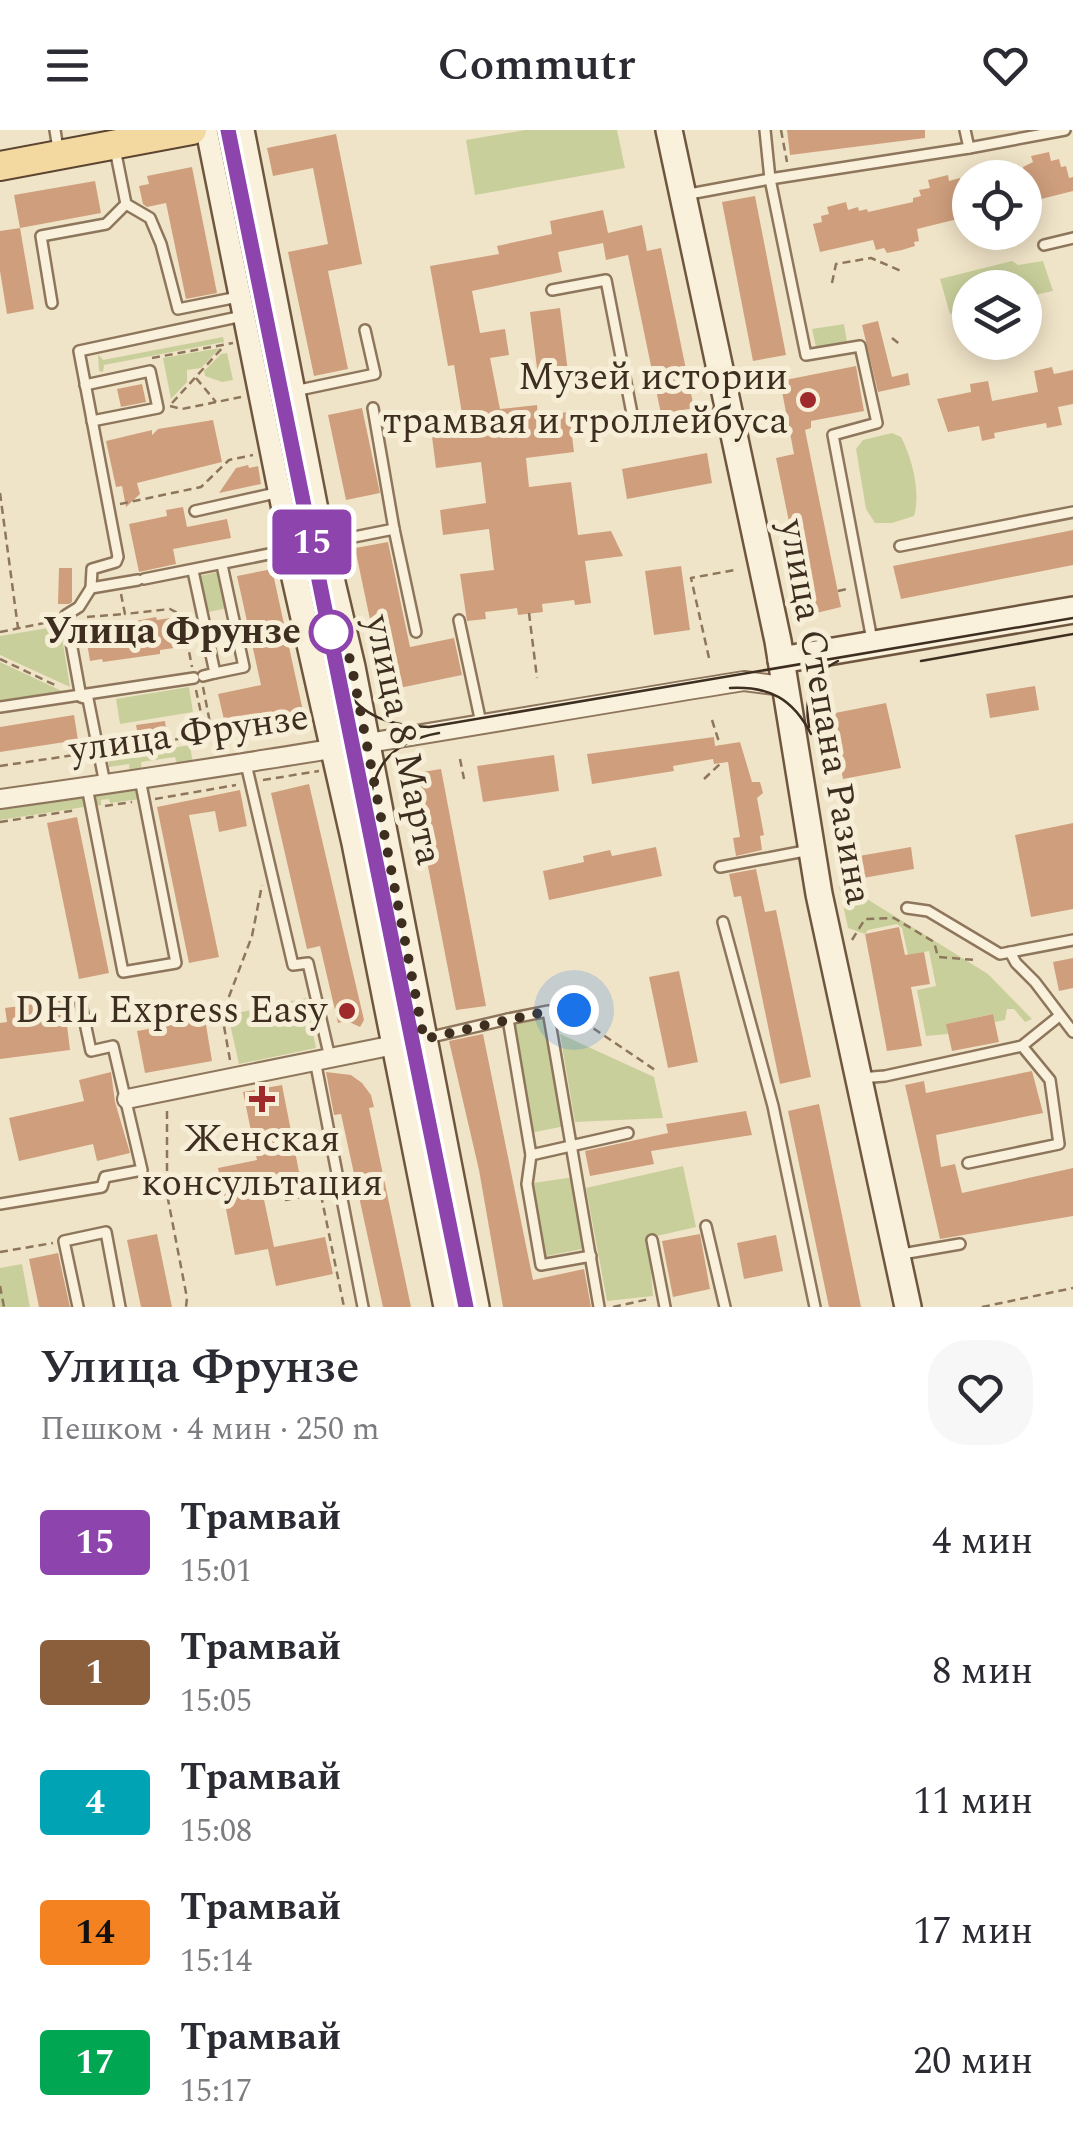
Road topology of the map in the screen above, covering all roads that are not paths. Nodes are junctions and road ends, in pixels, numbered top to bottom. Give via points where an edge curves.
1 (192, 130) edge
2 (208, 130) edge
3 (241, 130) edge
4 (669, 130) edge
5 (765, 130) edge
6 (965, 130) edge
7 (1065, 130) edge
8 (57, 143) edge
9 (114, 147) junction
10 (969, 148) junction
11 (0, 166) edge
12 (770, 179) junction
13 (681, 196) junction
14 (126, 204) junction
15 (1073, 238) edge
16 (1044, 244) dead end
17 (552, 290) dead end
18 (274, 300) junction
19 (52, 304) dead end
20 (245, 306) junction
21 (365, 330) dead end
22 (85, 384) junction
23 (292, 392) junction
24 (255, 397) junction
25 (373, 408) dead end
26 (728, 412) junction
27 (92, 421) junction
28 (282, 492) junction
29 (194, 511) dead end
30 (1073, 512) edge
31 (394, 529) junction
32 (323, 544) junction
33 (900, 546) dead end
34 (293, 551) junction
35 (222, 565) junction
36 (193, 571) junction
37 (91, 588) junction
38 (65, 604) dead end
39 (1073, 610) edge
40 (66, 617) junction
41 (458, 620) dead end
42 (416, 632) dead end
43 (873, 642) junction
44 (782, 673) junction
45 (215, 674) junction
46 (81, 697) junction
47 (0, 707) edge
48 (481, 723) junction
49 (366, 744) junction
50 (335, 750) junction
51 (246, 764) junction
52 (140, 779) junction
53 (96, 786) junction
54 (0, 799) edge
55 (813, 850) junction
56 (720, 867) dead end
57 (907, 908) dead end
58 (723, 922) dead end
59 (1073, 940) edge
60 (1010, 952) junction
61 (81, 1004) dead end
62 (1058, 1017) junction
63 (508, 1020) junction
64 (1073, 1032) edge
65 (424, 1039) junction
66 (395, 1046) junction
67 (1022, 1046) junction
68 (323, 1059) junction
69 (859, 1078) junction
70 (128, 1099) junction
71 (628, 1133) dead end
72 (570, 1148) junction
73 (531, 1156) junction
74 (968, 1163) dead end
75 (0, 1204) edge
76 (706, 1226) dead end
77 (652, 1240) dead end
78 (960, 1244) dead end
79 (899, 1255) junction
80 (591, 1256) junction
81 (664, 1302) edge
82 (815, 1306) edge
83 (78, 1307) edge
84 (120, 1307) edge
85 (363, 1307) edge
86 (447, 1307) edge
87 (476, 1307) edge
88 (599, 1307) edge
89 (724, 1307) edge
90 (803, 1307) edge
91 (908, 1307) edge

1 - 9 main road
2 - 20 main road, улица 8 Марта
3 - 18 main road, улица 8 Марта
4 - 13 main road, улица Степана Разина
5 - 12 lane
6 - 10 lane
7 - 10 lane
8 - 9 main road
8 - 11 main road
9 - 14 lane
10 - 12 lane
12 - 13 lane
12 - 43 lane via 806,355 860,346 876,423 833,434
13 - 26 main road, улица Степана Разина
14 - 19 lane via 106,224 41,236
14 - 20 lane via 150,218 178,309
15 - 16 lane
17 - 26 lane via 606,280 635,429
18 - 20 lane
18 - 20 lane
18 - 23 main road, улица 8 Марта
20 - 22 lane via 78,351
20 - 24 main road, улица 8 Марта
21 - 23 lane via 374,374
22 - 27 lane
22 - 27 lane via 150,371 163,407
23 - 24 lane
23 - 32 main road, улица 8 Марта
24 - 28 main road, улица 8 Марта
25 - 31 lane
26 - 44 main road, улица Степана Разина
27 - 37 lane via 118,560 92,568
28 - 29 lane
28 - 34 main road, улица 8 Марта
30 - 33 lane
31 - 32 lane
31 - 42 lane
32 - 34 lane
32 - 49 main road, улица 8 Марта
34 - 35 lane
34 - 50 main road, улица 8 Марта
35 - 36 lane
35 - 45 lane via 244,667
36 - 37 lane
36 - 45 lane
37 - 40 lane
38 - 40 lane
39 - 43 main road, улица Фрунзе
40 - 46 lane
41 - 48 lane
43 - 44 main road, улица Фрунзе
44 - 48 street, улица Фрунзе
44 - 55 main road, улица Степана Разина
45 - 46 lane
46 - 47 lane
46 - 53 lane via 88,699 100,752
48 - 49 street, улица Фрунзе
49 - 50 street, улица Фрунзе
49 - 65 main road, улица 8 Марта
50 - 51 street, улица Фрунзе
50 - 66 main road, улица 8 Марта
51 - 52 street, улица Фрунзе
51 - 68 lane via 293,966 308,964
52 - 53 street, улица Фрунзе
52 - 53 lane via 176,963 123,972 90,808
53 - 54 street, улица Фрунзе
55 - 56 lane
55 - 69 main road, улица Степана Разина
57 - 60 lane via 928,911 1000,954
58 - 82 lane via 773,1106
59 - 60 lane
60 - 62 lane
61 - 70 lane via 91,1051 113,1046
62 - 64 lane
62 - 67 lane
63 - 65 lane
63 - 72 lane via 548,1011
63 - 73 lane
65 - 66 street
65 - 87 main road, улица 8 Марта
66 - 68 street
66 - 86 main road, улица 8 Марта
67 - 69 lane
67 - 74 lane via 1050,1080 1059,1144
68 - 70 street
68 - 85 lane
69 - 79 main road, улица Степана Разина
70 - 75 lane via 142,1170 105,1177 102,1186
71 - 72 lane
72 - 73 lane
72 - 80 lane
73 - 80 lane via 527,1184 541,1265
76 - 89 lane
77 - 81 lane
78 - 79 lane
79 - 91 main road, улица Степана Разина
80 - 88 lane
82 - 90 lane
83 - 84 lane via 64,1241 106,1232

